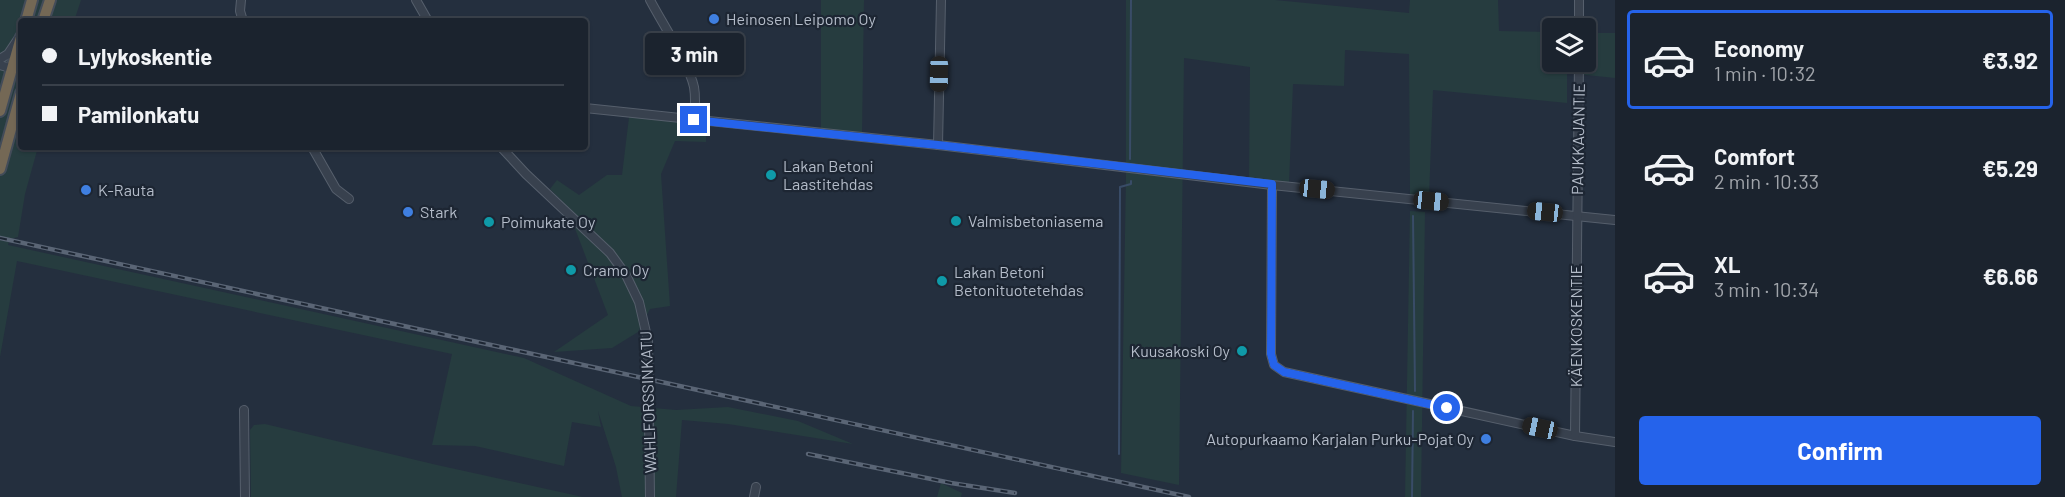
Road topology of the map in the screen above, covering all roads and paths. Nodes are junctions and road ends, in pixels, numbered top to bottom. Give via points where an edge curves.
1 (32, 0) edge
2 (50, 0) edge
3 (242, 0) edge
4 (416, 0) edge
5 (650, 0) edge
6 (941, 0) edge
7 (1579, 0) edge
8 (27, 18) edge
9 (44, 18) edge
10 (242, 18) edge
11 (426, 18) edge
12 (1579, 18) edge
13 (18, 40) edge
14 (0, 58) edge
15 (0, 65) edge
16 (16, 70) edge
17 (1579, 72) edge
18 (0, 73) edge
19 (7, 84) junction
20 (18, 104) edge
21 (588, 108) edge
22 (0, 111) edge
23 (694, 120) junction
24 (938, 145) junction
25 (314, 150) edge
26 (504, 150) edge
27 (0, 169) edge
28 (1272, 184) junction
29 (349, 199) dead end
30 (1577, 216) junction
31 (1615, 220) edge
32 (244, 410) dead end
33 (1575, 435) junction
34 (1615, 442) edge
35 (756, 488) dead end
36 (244, 497) edge
37 (650, 497) edge
38 (754, 497) edge

1 - 8 highway
2 - 9 highway
3 - 10 street
4 - 11 street
5 - 23 street via 688,70 695,98
6 - 24 street
7 - 12 street
13 - 14 street
15 - 16 street
16 - 19 highway
17 - 30 street, PAUKKAJANTIE
18 - 19 highway
19 - 22 highway
20 - 27 highway
21 - 23 street
23 - 24 street
24 - 28 street
25 - 29 street via 336,189
26 - 37 street, WAHLFORSSINKATU via 610,253 639,302 648,341
28 - 30 street
28 - 33 street via 1274,365 1284,372
30 - 31 street
30 - 33 street, KÄENKOSKENTIE
32 - 36 street
33 - 34 street
35 - 38 street

